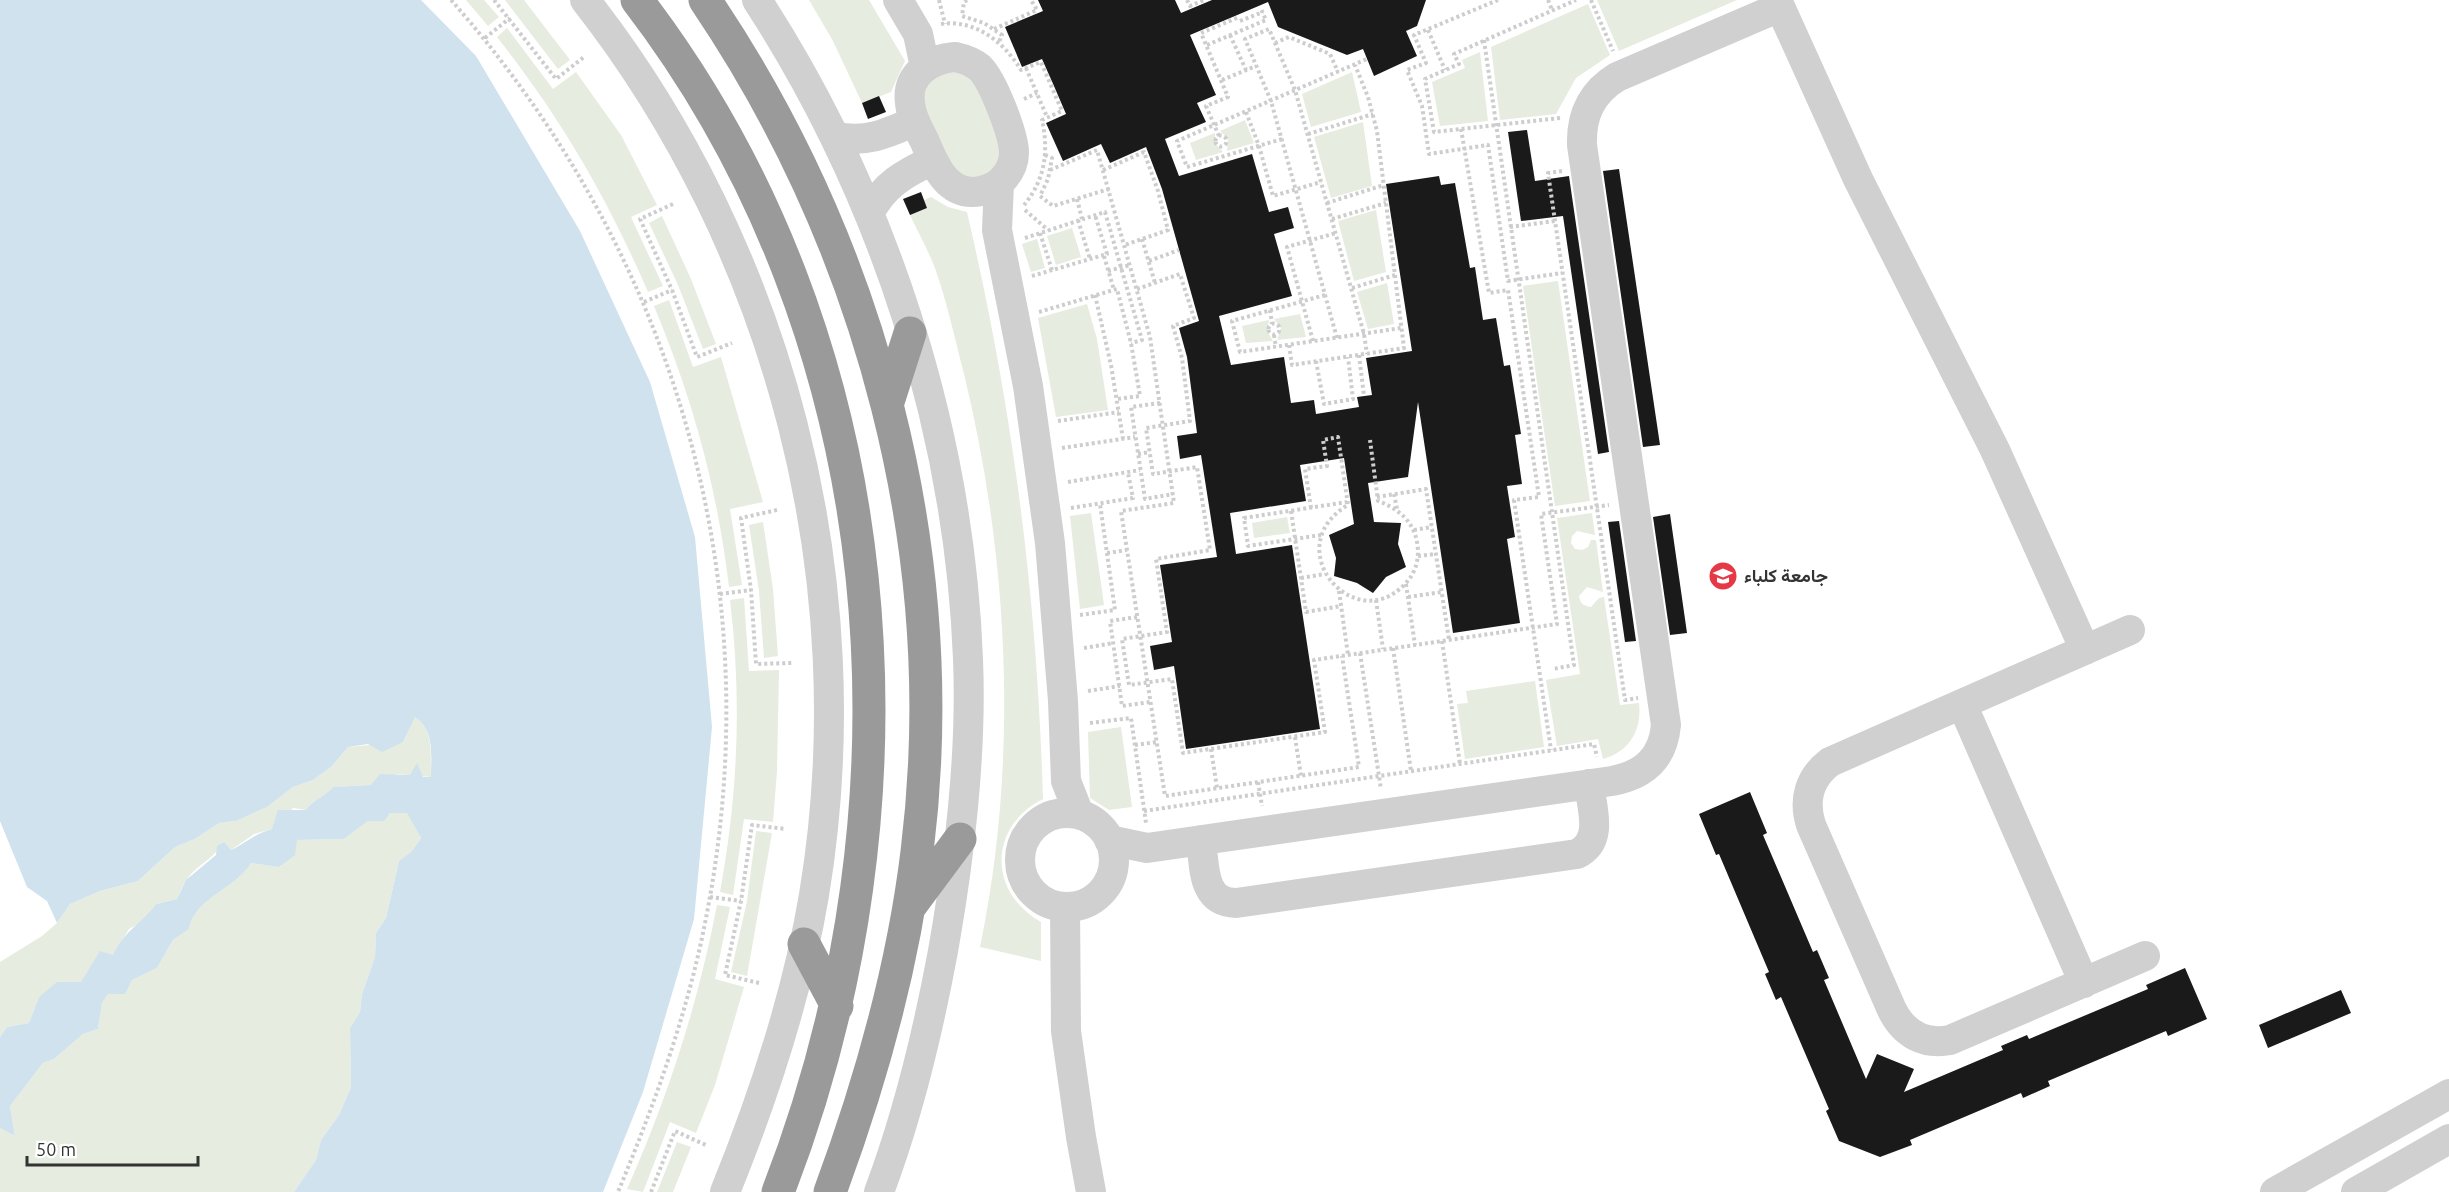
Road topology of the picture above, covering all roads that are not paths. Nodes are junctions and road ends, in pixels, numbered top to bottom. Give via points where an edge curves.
1 (585, 0) edge
2 (637, 0) edge
3 (705, 0) edge
4 (757, 0) edge
5 (898, 0) edge
6 (1778, 3) edge
7 (935, 62) junction
8 (915, 121) junction
9 (834, 136) junction
10 (933, 160) junction
11 (987, 188) junction
12 (869, 214) junction
13 (910, 333) junction
14 (887, 405) junction
15 (2130, 630) dead end
16 (2085, 651) junction
17 (1962, 704) junction
18 (1594, 775) junction
19 (1065, 815) junction
20 (960, 839) junction
21 (1201, 840) junction
22 (1112, 852) junction
23 (1065, 907) junction
24 (908, 909) junction
25 (804, 944) junction
26 (2145, 956) dead end
27 (2084, 983) junction
28 (837, 1006) junction
29 (2449, 1094) edge
30 (2449, 1139) edge
31 (725, 1192) edge
32 (778, 1192) edge
33 (830, 1192) edge
34 (879, 1192) edge
35 (1091, 1192) edge
36 (2276, 1192) edge
37 (2356, 1192) edge

1 - 25 street via 636,71 699,179 735,253 795,430 823,594 828,699 821,845
2 - 28 highway via 735,155 781,251 806,313 844,457 862,580 869,703 860,873
3 - 14 highway via 758,83 814,193 854,294
4 - 9 street via 802,73
5 - 7 street via 932,29
6 - 16 street via 1858,179 1990,441
6 - 18 street via 1617,77 1598,91 1582,122 1582,145 1665,713 1662,749 1646,768 1624,779
7 - 8 street via 918,74 910,92
7 - 11 street via 955,57 972,63 990,84 1014,151 1010,169
8 - 9 street via 875,138
8 - 10 street
9 - 12 street
10 - 11 street via 951,185
10 - 12 street via 894,180
11 - 19 street via 1028,386 1050,543 1070,798
12 - 13 street
13 - 14 highway
13 - 20 street via 949,485 965,603 969,721
14 - 24 highway via 915,547 925,669 923,792
15 - 16 street
16 - 17 street
17 - 27 street
17 - 27 street via 1830,762 1815,776 1808,795 1811,825 1892,1011 1910,1034 1940,1042
18 - 21 street
18 - 21 street via 1594,834 1588,846 1576,854 1247,902 1221,902 1210,892
19 - 22 street via 1097,824
19 - 23 street via 1041,820 1025,838 1020,861 1026,884 1042,901
20 - 24 highway
20 - 34 street via 922,1049
21 - 22 street via 1147,830
22 - 23 street via 1112,875 1102,892 1085,904
23 - 35 street via 1066,1031
24 - 33 highway via 876,1046
25 - 28 highway
25 - 31 street via 779,1042
26 - 27 street
28 - 32 highway via 816,1084
29 - 36 street
30 - 37 street

